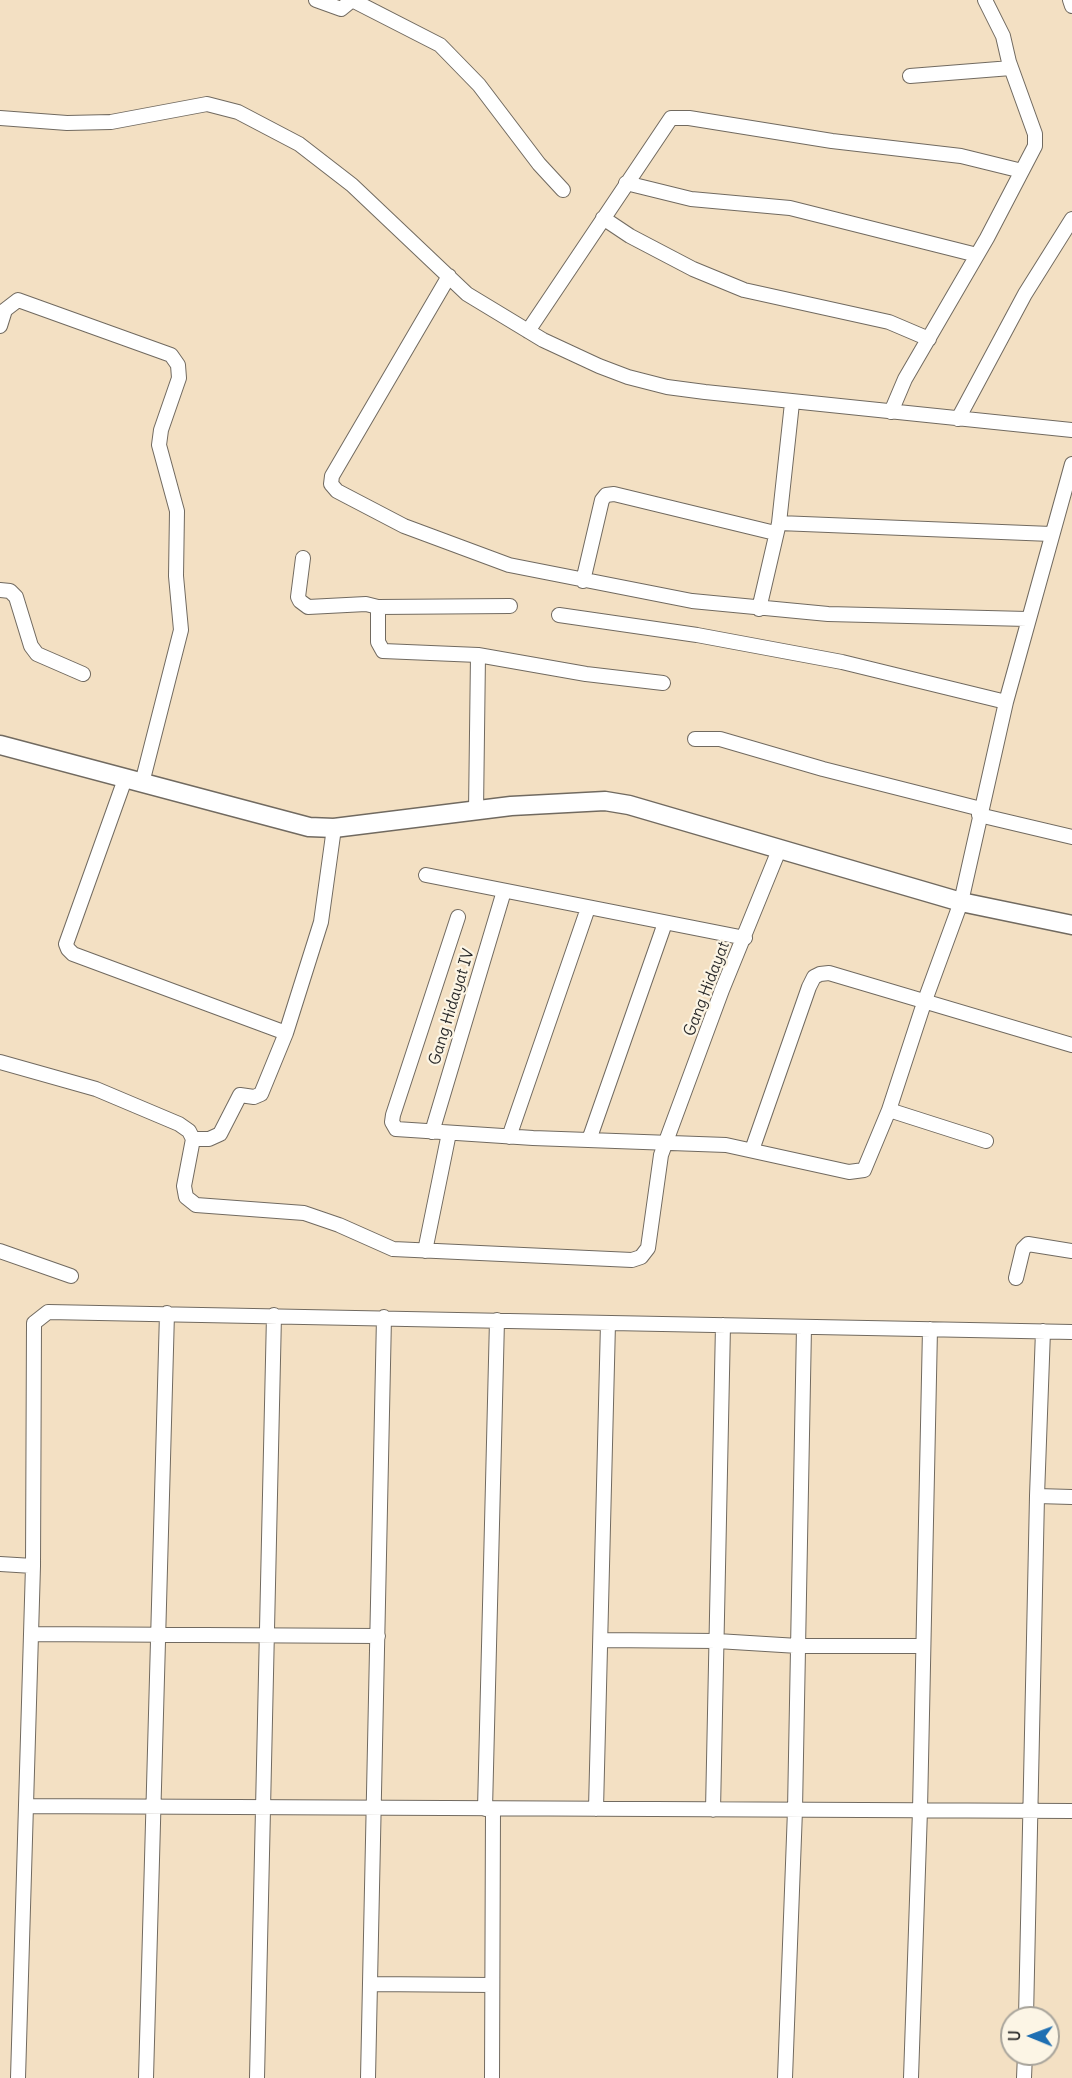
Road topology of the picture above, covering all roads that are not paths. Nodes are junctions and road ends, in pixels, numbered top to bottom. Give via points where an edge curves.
1 (316, 0) edge
2 (352, 0) edge
3 (985, 0) edge
4 (1070, 0) edge
5 (1072, 6) edge
6 (1011, 68) junction
7 (910, 76) dead end
8 (0, 118) edge
9 (1022, 171) junction
10 (626, 183) junction
11 (563, 190) dead end
12 (603, 218) junction
13 (1072, 219) edge
14 (977, 255) junction
15 (449, 276) junction
16 (0, 326) edge
17 (528, 331) junction
18 (929, 339) junction
19 (792, 403) junction
20 (891, 412) junction
21 (958, 419) junction
22 (1072, 430) edge
23 (1072, 464) edge
24 (777, 528) junction
25 (1051, 534) junction
26 (303, 558) dead end
27 (583, 580) junction
28 (0, 590) edge
29 (510, 606) dead end
30 (378, 607) junction
31 (759, 609) junction
32 (559, 615) dead end
33 (1028, 619) junction
34 (478, 655) junction
35 (83, 674) dead end
36 (663, 683) dead end
37 (1006, 702) junction
38 (695, 739) dead end
39 (0, 745) edge
40 (133, 781) junction
41 (476, 811) junction
42 (980, 812) junction
43 (334, 828) junction
44 (1072, 837) edge
45 (780, 850) junction
46 (426, 875) dead end
47 (504, 891) junction
48 (960, 902) junction
49 (588, 908) junction
50 (458, 916) dead end
51 (665, 923) junction
52 (1072, 926) edge
53 (745, 938) junction
54 (924, 1003) junction
55 (286, 1033) junction
56 (1072, 1045) edge
57 (0, 1062) edge
58 (889, 1110) junction
59 (432, 1132) junction
60 (449, 1133) junction
61 (509, 1137) junction
62 (193, 1138) junction
63 (589, 1140) junction
64 (986, 1141) dead end
65 (668, 1142) junction
66 (752, 1150) junction
67 (0, 1251) edge
68 (425, 1251) junction
69 (1072, 1251) edge
70 (71, 1275) dead end
71 (1016, 1278) dead end
72 (167, 1313) junction
73 (274, 1315) junction
74 (384, 1317) junction
75 (497, 1320) junction
76 (608, 1323) junction
77 (723, 1325) junction
78 (804, 1327) junction
79 (930, 1329) junction
80 (1043, 1331) junction
81 (1072, 1332) edge
82 (1037, 1496) junction
83 (1072, 1497) edge
84 (0, 1564) edge
85 (33, 1566) junction
86 (31, 1634) junction
87 (158, 1635) junction
88 (267, 1635) junction
89 (378, 1636) junction
90 (600, 1640) junction
91 (717, 1641) junction
92 (798, 1646) junction
93 (923, 1646) junction
94 (26, 1806) junction
95 (152, 1806) junction
96 (264, 1806) junction
97 (375, 1807) junction
98 (489, 1809) junction
99 (597, 1809) junction
100 (713, 1810) junction
101 (795, 1810) junction
102 (920, 1810) junction
103 (1032, 1810) junction
104 (1072, 1811) edge
105 (370, 1984) junction
106 (492, 1985) junction
107 (1026, 2006) edge
108 (18, 2078) edge
109 (146, 2078) edge
110 (257, 2078) edge
111 (368, 2078) edge
112 (492, 2078) edge
113 (785, 2078) edge
114 (911, 2078) edge

1 - 2 street via 341,9
2 - 11 street via 440,45 479,85
3 - 6 street via 1003,36
4 - 5 street
6 - 7 street
6 - 9 street via 1035,134 1035,146
8 - 15 street via 111,122 207,104 238,112 299,144 352,185
9 - 10 street via 961,156 680,117 671,118 665,125
9 - 14 street
10 - 12 street
10 - 14 street via 692,199 790,208
12 - 17 street
12 - 18 street via 693,269 744,290 890,322
13 - 21 street via 1025,294
14 - 18 street
15 - 17 street via 467,294
15 - 27 street via 332,476 332,487 404,526 509,565
16 - 40 street via 5,310 18,300 171,355 178,365 179,378 159,445 177,511 176,576 181,630
17 - 19 street via 628,377 668,387
18 - 20 street
19 - 20 street
19 - 24 street
20 - 21 street
21 - 22 street
23 - 25 street
24 - 25 street
24 - 27 street via 606,495
24 - 31 street
25 - 33 street
26 - 30 street via 298,597 304,605
27 - 31 street
28 - 35 street via 10,591 16,597 37,654
29 - 30 street
30 - 34 street via 378,642 383,651
31 - 33 street
32 - 37 street via 842,662
33 - 37 street
34 - 36 street
34 - 41 street
37 - 42 street
38 - 42 street via 720,739
39 - 40 street
40 - 43 street via 309,828
40 - 55 street via 66,944 68,949
41 - 43 street
41 - 45 street via 605,801
42 - 44 street
42 - 48 street
43 - 55 street via 321,922
45 - 48 street
45 - 53 street, Gang Hidayat
46 - 47 street
47 - 49 street
47 - 59 street, Gang Hidayat IV
48 - 52 street
48 - 54 street
49 - 51 street
49 - 61 street
50 - 59 street via 392,1122 399,1130
51 - 53 street
51 - 63 street
53 - 65 street, Gang Hidayat via 722,990
54 - 56 street
54 - 58 street
54 - 66 street via 829,974 814,977
55 - 62 street via 261,1094 240,1095 220,1134 209,1139
57 - 62 street via 96,1089 179,1124
58 - 64 street
58 - 66 street via 861,1171 849,1172
59 - 60 street
60 - 61 street
60 - 68 street
61 - 63 street
62 - 68 street via 184,1186 190,1202 304,1213 393,1249
63 - 65 street
65 - 66 street
65 - 68 street, Gang Hidayat via 661,1155 648,1248 641,1257 632,1260
67 - 70 street
69 - 71 street via 1028,1244 1023,1249
72 - 73 street
72 - 85 street via 58,1310 36,1320
72 - 87 street
73 - 74 street
73 - 88 street
74 - 75 street
74 - 89 street
75 - 76 street
75 - 98 street
76 - 77 street
76 - 90 street
77 - 78 street
77 - 91 street
78 - 79 street
78 - 92 street
79 - 80 street
79 - 93 street
80 - 81 street
80 - 82 street
82 - 83 street
82 - 103 street
84 - 85 street
85 - 86 street
86 - 87 street
86 - 94 street
87 - 88 street
87 - 95 street
88 - 89 street
88 - 96 street
89 - 97 street
90 - 91 street
90 - 99 street
91 - 92 street
91 - 100 street
92 - 93 street
92 - 101 street
93 - 102 street
94 - 95 street
94 - 108 street
95 - 96 street
95 - 109 street
96 - 97 street
96 - 110 street
97 - 98 street
97 - 105 street
98 - 99 street
98 - 106 street
99 - 100 street
100 - 101 street
101 - 102 street
101 - 113 street
102 - 103 street
102 - 114 street
103 - 104 street
103 - 107 street
105 - 106 street
105 - 111 street
106 - 112 street

